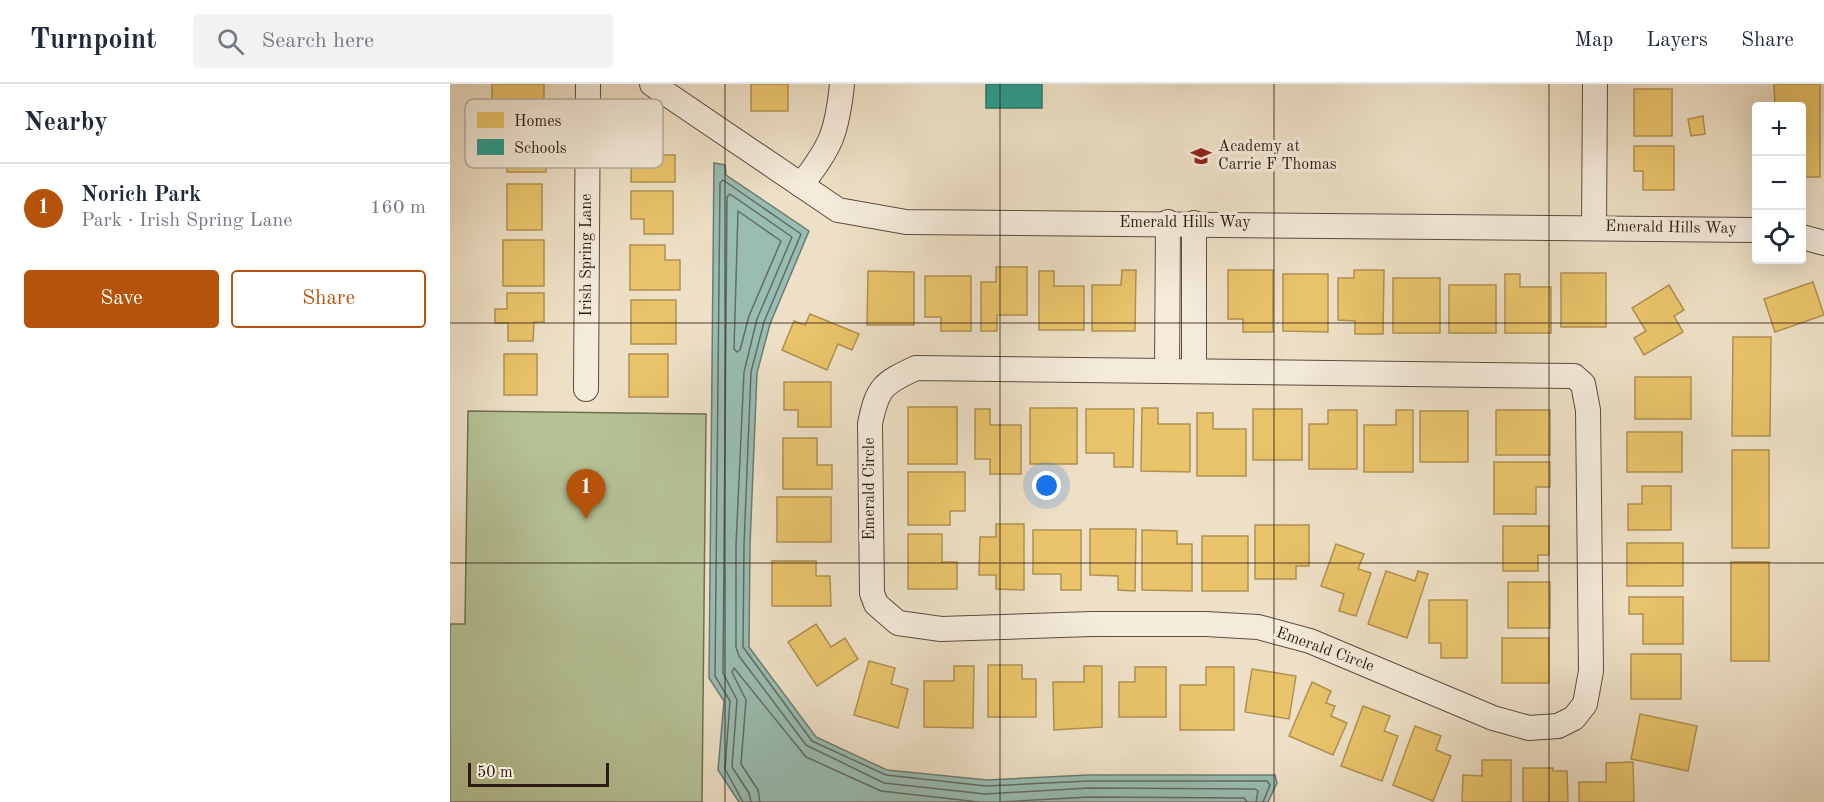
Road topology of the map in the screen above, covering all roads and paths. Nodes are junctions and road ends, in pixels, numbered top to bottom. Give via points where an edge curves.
1 (588, 84) edge
2 (652, 84) edge
3 (842, 84) edge
4 (1595, 84) edge
5 (588, 99) edge
6 (587, 168) edge
7 (801, 185) junction
8 (1168, 222) junction
9 (1194, 223) junction
10 (1594, 227) junction
11 (1752, 230) edge
12 (1806, 238) edge
13 (1824, 243) edge
14 (1167, 369) junction
15 (1194, 370) junction
16 (586, 389) dead end

1 - 5 street, Irish Spring Lane
2 - 7 street, Emerald Hills Way
3 - 7 street via 838,118 826,153
4 - 10 street
6 - 16 street, Irish Spring Lane
7 - 8 street, Emerald Hills Way via 838,210 906,222
8 - 9 street, Emerald Hills Way
8 - 14 street
9 - 10 street, Emerald Hills Way
9 - 15 street
10 - 11 street, Emerald Hills Way
12 - 13 street
14 - 15 street, Emerald Circle
14 - 15 street, Emerald Circle via 916,368 889,380 875,400 870,424 872,582 876,604 898,622 941,629 1092,624 1258,627 1310,641 1493,718 1529,728 1558,726 1574,718 1585,705 1591,671 1588,410 1583,384 1574,376 1556,374

